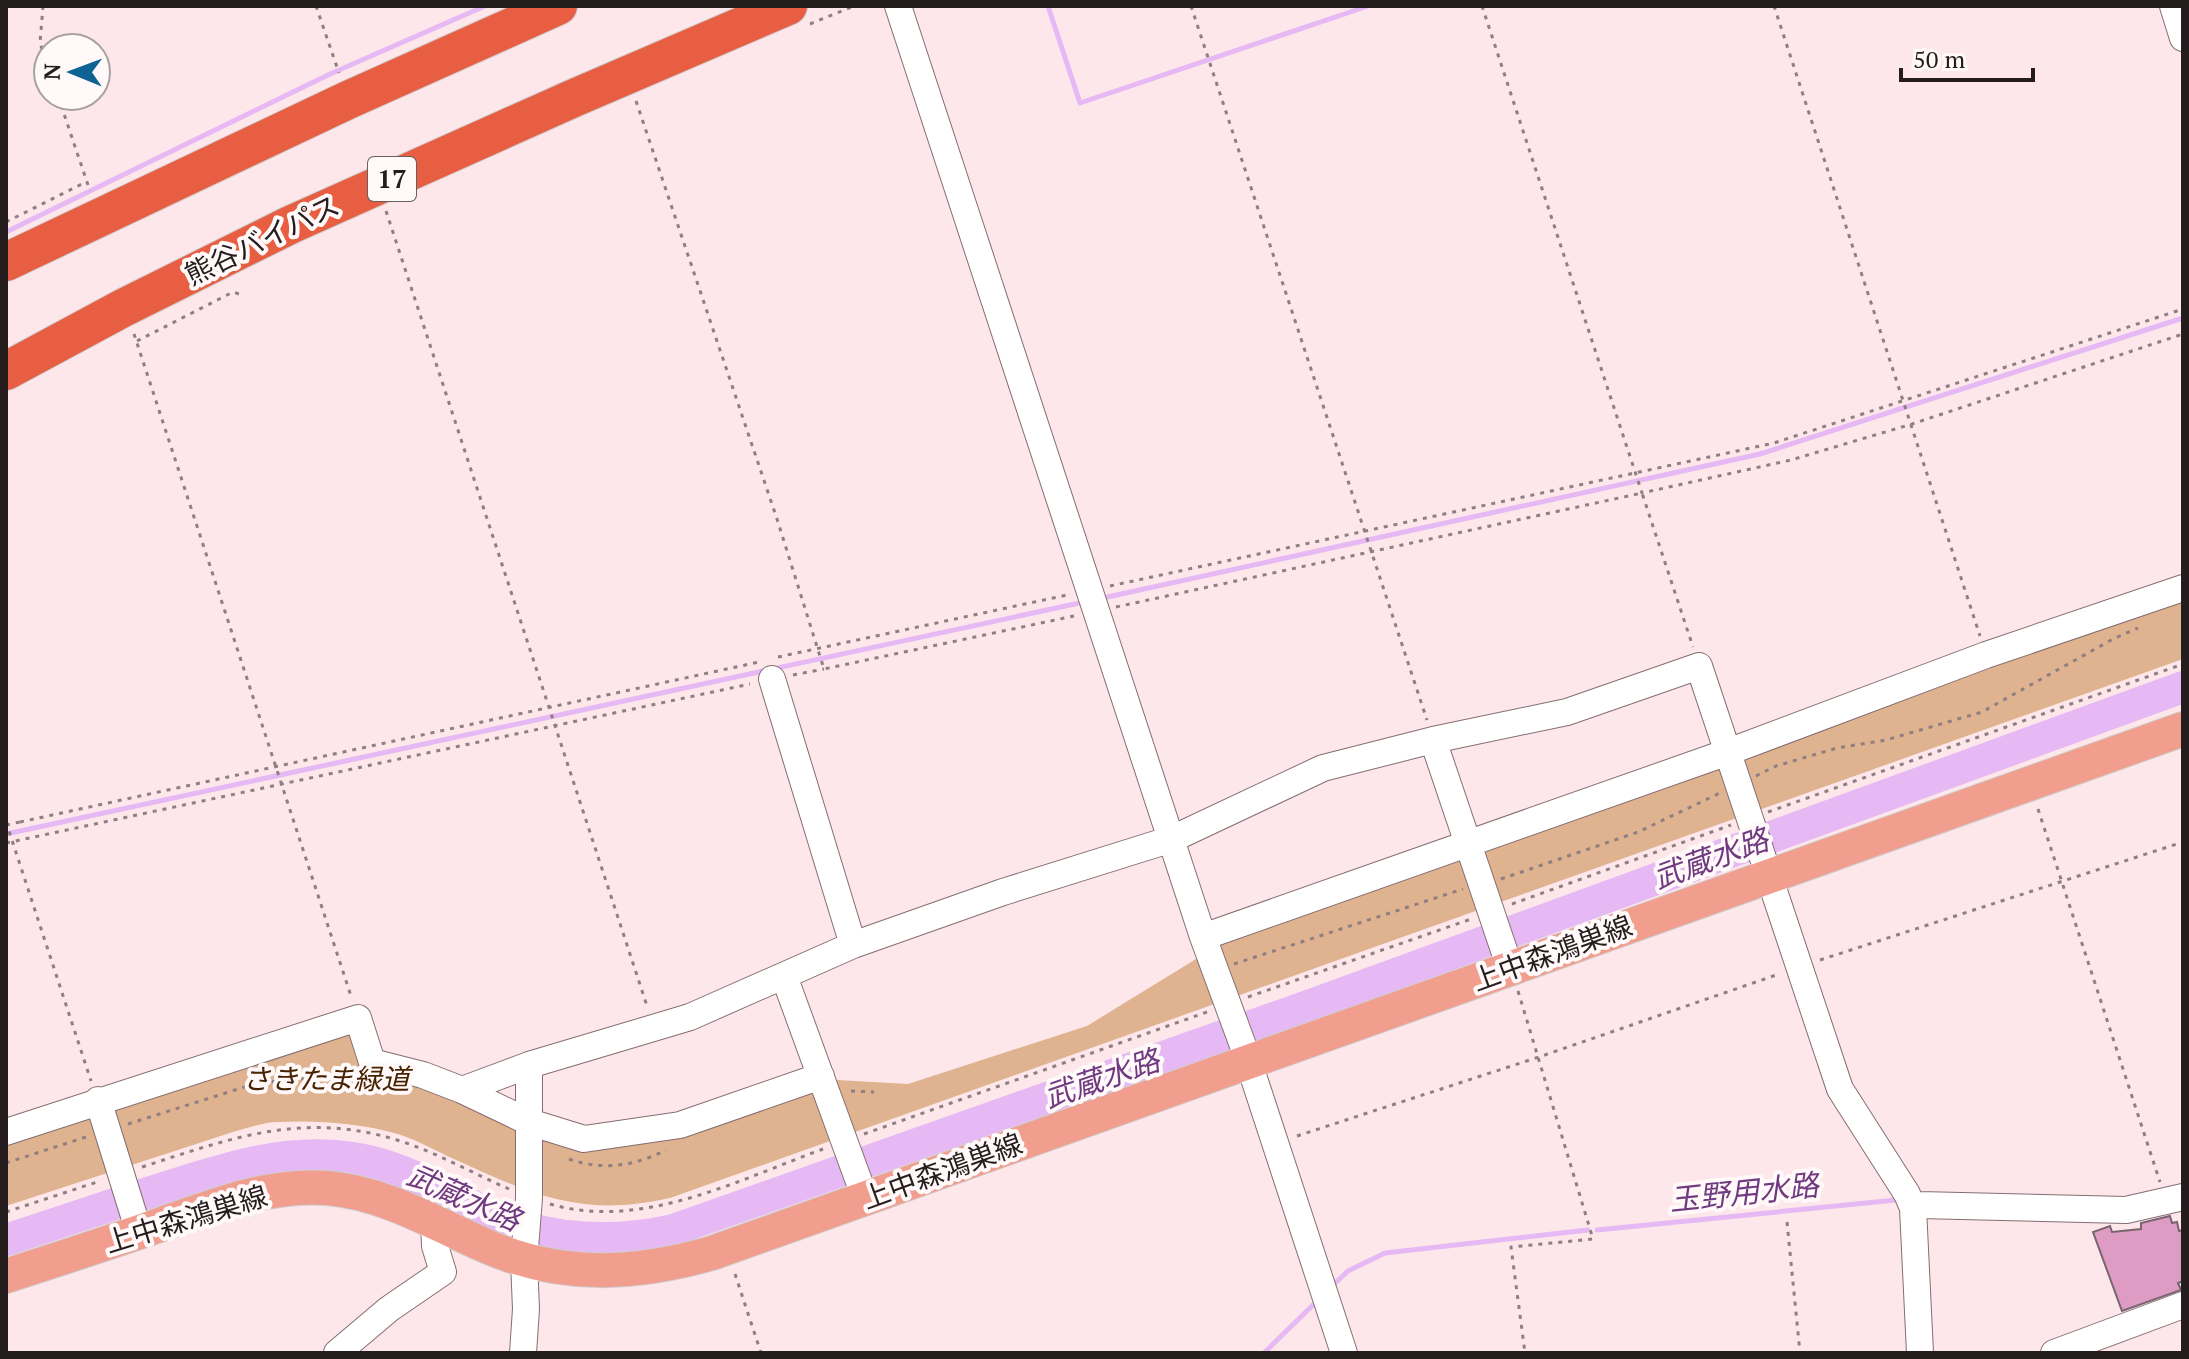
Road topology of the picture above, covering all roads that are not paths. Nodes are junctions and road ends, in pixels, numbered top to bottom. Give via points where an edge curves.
1 (558, 6) edge
2 (788, 6) edge
3 (898, 6) edge
4 (2173, 6) edge
5 (2183, 38) edge
6 (6, 262) edge
7 (6, 371) edge
8 (2183, 588) edge
9 (772, 679) road end
10 (2183, 729) edge
11 (1433, 740) junction
12 (1728, 752) junction
13 (1172, 839) junction
14 (1468, 845) junction
15 (1768, 868) junction
16 (1203, 937) junction
17 (853, 945) junction
18 (1508, 961) junction
19 (784, 976) junction
20 (1246, 1054) junction
21 (529, 1065) junction
22 (824, 1084) junction
23 (462, 1090) junction
24 (98, 1100) junction
25 (529, 1122) junction
26 (6, 1132) edge
27 (862, 1191) junction
28 (2174, 1199) edge
29 (1913, 1208) junction
30 (434, 1221) junction
31 (137, 1224) junction
32 (524, 1252) junction
33 (6, 1276) edge
34 (2183, 1305) edge
35 (338, 1353) edge
36 (523, 1353) edge
37 (1344, 1353) edge
38 (1920, 1353) edge
39 (2054, 1353) edge

1 - 6 highway
2 - 7 highway, 熊谷バイパス / 17 via 290,225
3 - 13 street
4 - 5 street
8 - 12 street
9 - 17 street
10 - 15 main road, 上中森鴻巣線
11 - 12 street via 1567,712 1699,666
11 - 13 street via 1323,768
11 - 14 street
12 - 14 street
12 - 15 street
13 - 16 street
13 - 17 street
14 - 16 street
14 - 18 street
15 - 18 main road, 上中森鴻巣線
15 - 29 street via 1840,1089
16 - 20 street
17 - 19 street
18 - 20 main road, 上中森鴻巣線
19 - 21 street via 690,1017
19 - 22 street
20 - 27 main road, 上中森鴻巣線
20 - 37 street
21 - 23 street
21 - 25 street
22 - 25 street via 680,1125 584,1139
22 - 27 street
23 - 24 street via 372,1062 358,1018
23 - 25 street
24 - 26 street
24 - 31 street
25 - 32 street
27 - 32 main road, 上中森鴻巣線 via 673,1264 630,1271 576,1270
28 - 29 street via 2126,1210
29 - 38 street
30 - 31 main road, 上中森鴻巣線 via 366,1194 303,1187
30 - 32 main road, 上中森鴻巣線
30 - 35 street via 443,1272
31 - 33 main road, 上中森鴻巣線
32 - 36 street
34 - 39 street

